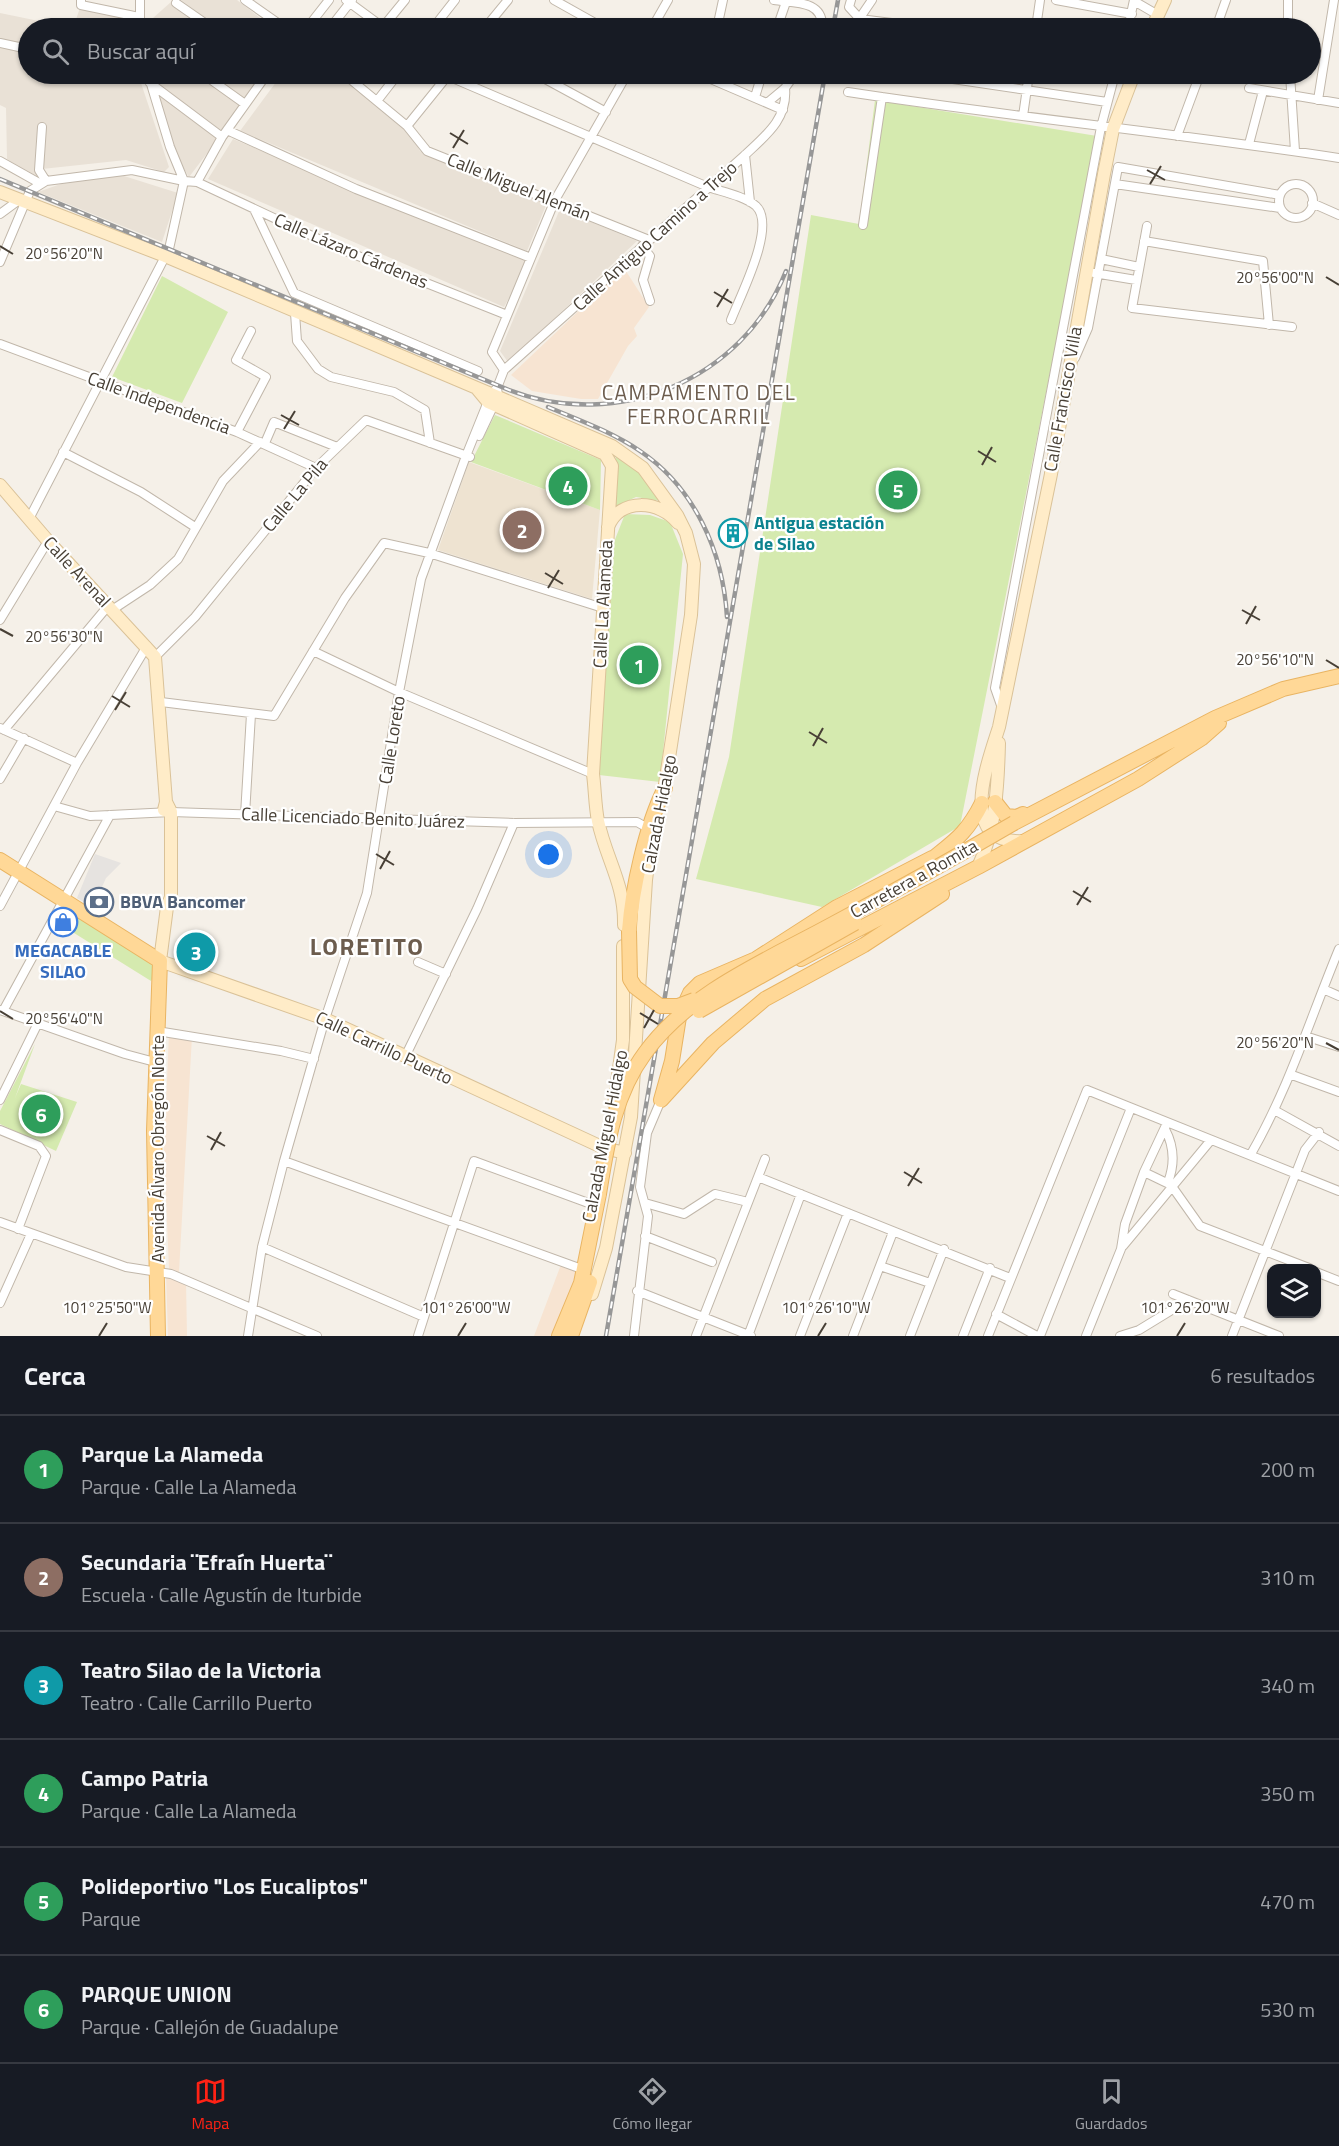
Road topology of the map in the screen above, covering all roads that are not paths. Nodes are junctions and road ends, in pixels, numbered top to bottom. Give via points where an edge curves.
1 (81, 0) edge
2 (140, 0) edge
3 (245, 0) edge
4 (328, 0) edge
5 (405, 0) edge
6 (455, 0) edge
7 (508, 0) edge
8 (554, 0) edge
9 (668, 0) edge
10 (723, 0) edge
11 (774, 0) edge
12 (851, 0) edge
13 (872, 0) edge
14 (1040, 0) edge
15 (1056, 0) edge
16 (1165, 0) edge
17 (1226, 0) edge
18 (1288, 0) edge
19 (1334, 0) edge
20 (349, 1) edge
21 (1134, 1) edge
22 (786, 2) junction
23 (176, 3) dead end
24 (1132, 14) junction
25 (1158, 15) junction
26 (139, 16) joint
27 (198, 18) edge
28 (271, 18) edge
29 (315, 18) edge
30 (337, 18) edge
31 (370, 18) edge
32 (391, 18) edge
33 (441, 18) edge
34 (493, 18) edge
35 (586, 18) edge
36 (658, 18) edge
37 (719, 18) edge
38 (780, 18) edge
39 (820, 18) edge
40 (859, 18) edge
41 (861, 18) edge
42 (1037, 18) edge
43 (1131, 18) edge
44 (1157, 18) edge
45 (1220, 18) edge
46 (1288, 18) edge
47 (0, 43) edge
48 (18, 47) edge
49 (1321, 81) edge
50 (151, 84) edge
51 (157, 84) edge
52 (216, 84) edge
53 (260, 84) edge
54 (356, 84) edge
55 (390, 84) edge
56 (438, 84) edge
57 (469, 84) edge
58 (554, 84) edge
59 (621, 84) edge
60 (725, 84) edge
61 (759, 84) edge
62 (788, 84) edge
63 (991, 84) edge
64 (1028, 84) edge
65 (1112, 84) edge
66 (1129, 84) edge
67 (1196, 84) edge
68 (1290, 84) edge
69 (1321, 84) edge
70 (785, 88) junction
71 (1249, 88) dead end
72 (1027, 89) junction
73 (1263, 91) junction
74 (848, 92) dead end
75 (1291, 96) junction
76 (754, 97) junction
77 (882, 97) junction
78 (1318, 100) junction
79 (377, 101) junction
80 (1107, 102) junction
81 (767, 103) junction
82 (245, 104) junction
83 (1339, 104) edge
84 (783, 110) junction
85 (606, 112) junction
86 (1023, 116) junction
87 (407, 126) junction
88 (42, 127) dead end
89 (1107, 128) junction
90 (225, 134) junction
91 (1177, 136) junction
92 (592, 137) junction
93 (1249, 144) junction
94 (1295, 151) junction
95 (746, 155) junction
96 (1339, 158) edge
97 (0, 161) edge
98 (1104, 174) junction
99 (1116, 180) junction
100 (184, 181) junction
101 (197, 182) junction
102 (44, 183) junction
103 (708, 187) junction
104 (1280, 195) junction
105 (11, 198) edge
106 (555, 200) junction
107 (750, 202) junction
108 (1312, 203) junction
109 (1280, 208) junction
110 (254, 209) junction
111 (0, 214) edge
112 (1339, 215) edge
113 (863, 225) dead end
114 (1147, 226) dead end
115 (1144, 241) junction
116 (646, 243) junction
117 (165, 256) junction
118 (531, 258) junction
119 (1101, 259) junction
120 (0, 262) edge
121 (1138, 267) junction
122 (1085, 272) junction
123 (1098, 274) junction
124 (1136, 280) junction
125 (650, 301) dead end
126 (295, 313) junction
127 (507, 315) junction
128 (731, 320) dead end
129 (1269, 325) junction
130 (1292, 327) dead end
131 (251, 331) dead end
132 (0, 344) edge
133 (504, 370) junction
134 (478, 371) dead end
135 (1067, 378) junction
136 (99, 381) junction
137 (493, 397) junction
138 (237, 432) junction
139 (263, 443) junction
140 (430, 443) junction
141 (337, 447) junction
142 (608, 450) junction
143 (63, 452) junction
144 (467, 458) junction
145 (316, 468) junction
146 (0, 485) edge
147 (29, 519) junction
148 (195, 527) junction
149 (607, 530) junction
150 (686, 533) junction
151 (48, 541) junction
152 (429, 553) junction
153 (110, 608) junction
154 (603, 608) junction
155 (0, 620) edge
156 (147, 646) junction
157 (313, 651) junction
158 (155, 657) junction
159 (1339, 676) edge
160 (1339, 683) edge
161 (399, 692) junction
162 (160, 702) junction
163 (1002, 709) junction
164 (251, 714) junction
165 (1217, 720) junction
166 (2, 729) edge
167 (24, 738) junction
168 (77, 763) junction
169 (593, 774) junction
170 (0, 779) edge
171 (665, 788) junction
172 (988, 802) junction
173 (54, 806) junction
174 (167, 809) junction
175 (110, 815) junction
176 (245, 815) junction
177 (380, 819) junction
178 (598, 821) junction
179 (514, 823) junction
180 (1018, 831) junction
181 (649, 832) junction
182 (990, 832) junction
183 (937, 856) junction
184 (0, 860) edge
185 (978, 867) junction
186 (20, 872) junction
187 (958, 877) junction
188 (619, 880) joint
189 (65, 900) junction
190 (0, 906) edge
191 (626, 933) junction
192 (642, 937) junction
193 (1339, 949) edge
194 (160, 961) junction
195 (418, 962) dead end
196 (785, 963) junction
197 (754, 968) junction
198 (446, 974) junction
199 (1323, 989) junction
200 (710, 993) junction
201 (1339, 996) edge
202 (2, 1011) edge
203 (325, 1019) junction
204 (38, 1023) junction
205 (157, 1031) junction
206 (1305, 1036) junction
207 (629, 1041) junction
208 (1339, 1047) edge
209 (405, 1057) junction
210 (314, 1059) junction
211 (155, 1062) junction
212 (1292, 1075) junction
213 (1339, 1092) edge
214 (0, 1100) edge
215 (661, 1100) junction
216 (1131, 1108) junction
217 (612, 1110) junction
218 (1276, 1111) junction
219 (631, 1117) junction
220 (1166, 1126) junction
221 (0, 1130) edge
222 (1319, 1132) junction
223 (1211, 1140) junction
224 (1339, 1146) edge
225 (604, 1148) junction
226 (625, 1153) junction
227 (1251, 1154) junction
228 (765, 1159) dead end
229 (284, 1161) junction
230 (1144, 1172) junction
231 (1296, 1174) junction
232 (758, 1177) junction
233 (1169, 1184) junction
234 (1339, 1191) edge
235 (801, 1194) junction
236 (599, 1198) junction
237 (748, 1202) junction
238 (645, 1203) junction
239 (848, 1213) junction
240 (0, 1222) edge
241 (454, 1222) junction
242 (18, 1229) junction
243 (893, 1232) junction
244 (31, 1234) junction
245 (645, 1236) junction
246 (262, 1247) junction
247 (944, 1249) junction
248 (1121, 1249) junction
249 (1266, 1251) junction
250 (712, 1262) dead end
251 (1297, 1264) edge
252 (880, 1266) junction
253 (579, 1268) junction
254 (990, 1268) junction
255 (158, 1274) junction
256 (1321, 1274) edge
257 (1010, 1278) junction
258 (1339, 1281) edge
259 (930, 1283) junction
260 (638, 1291) junction
261 (1173, 1294) dead end
262 (1188, 1300) junction
263 (0, 1303) edge
264 (252, 1308) junction
265 (996, 1314) junction
266 (424, 1317) junction
267 (566, 1317) junction
268 (704, 1317) junction
269 (1239, 1320) junction
270 (158, 1336) edge
271 (248, 1336) edge
272 (317, 1336) edge
273 (418, 1336) edge
274 (559, 1336) edge
275 (572, 1336) edge
276 (634, 1336) edge
277 (696, 1336) edge
278 (749, 1336) edge
279 (800, 1336) edge
280 (853, 1336) edge
281 (910, 1336) edge
282 (963, 1336) edge
283 (988, 1336) edge
284 (1038, 1336) edge
285 (1087, 1336) edge
286 (1120, 1336) edge
287 (1232, 1336) edge
288 (1278, 1336) edge

1 - 26 street via 81,5
2 - 26 street
3 - 28 street
4 - 29 street
5 - 32 street
6 - 33 street
7 - 34 street
8 - 35 street
9 - 36 street
10 - 37 street
11 - 22 street
12 - 40 street via 849,7
13 - 41 street
14 - 42 street
15 - 24 street
16 - 25 street
17 - 45 street
18 - 46 street
19 - 49 street
20 - 30 street
20 - 31 street
21 - 24 street
21 - 25 street
22 - 38 street
22 - 39 street via 811,6
23 - 27 street
24 - 43 street
25 - 44 street
47 - 48 street
50 - 100 street
51 - 90 street
52 - 82 street
53 - 82 street
54 - 79 street, Calle Miguel Alemán
55 - 79 street
56 - 87 street
57 - 92 street
58 - 85 street
59 - 85 street
60 - 76 street
61 - 76 street
62 - 70 street
63 - 72 street
64 - 72 street
65 - 80 street
66 - 89 street, Calle Francisco Villa
67 - 91 street
68 - 75 street
69 - 78 street
70 - 81 street
70 - 84 street, Calle Antiguo Camino a Trejo
71 - 73 street
72 - 80 street
72 - 86 street
73 - 75 street
73 - 93 street
74 - 77 street
75 - 78 street
75 - 94 street
76 - 81 street
77 - 86 street
77 - 113 street
78 - 83 street
79 - 87 street, Calle Miguel Alemán
80 - 89 street
81 - 84 street
82 - 90 street
84 - 95 street, Calle Antiguo Camino a Trejo via 778,123
85 - 92 street
86 - 89 street
87 - 106 street, Calle Miguel Alemán via 428,150
88 - 102 street via 39,170
89 - 91 street
89 - 98 street, Calle Francisco Villa
89 - 163 street via 995,688
90 - 101 street
90 - 118 street
91 - 93 street
92 - 103 street
92 - 106 street
93 - 94 street
94 - 96 street
95 - 103 street, Calle Antiguo Camino a Trejo
95 - 107 street
97 - 102 street
98 - 99 street
98 - 122 street, Calle Francisco Villa
99 - 104 street via 1118,167
99 - 109 street
99 - 119 street
100 - 101 street
100 - 102 street via 132,170
100 - 117 street
101 - 110 street, Calle Lázaro Cárdenas
102 - 105 street
103 - 107 street
103 - 116 street, Calle Antiguo Camino a Trejo
104 - 108 street via 1289,186 1302,186 1311,195
104 - 109 street
105 - 111 street
105 - 117 street, Calzada Hidalgo
105 - 120 street
106 - 116 street, Calle Miguel Alemán
106 - 118 street
107 - 128 street via 764,220 763,236
108 - 109 street via 1309,212 1298,218 1290,217
108 - 112 street
110 - 127 street, Calle Lázaro Cárdenas via 338,248
110 - 134 street via 294,293
114 - 115 street
115 - 121 street
115 - 129 street via 1263,261
116 - 125 street via 650,256 643,280
116 - 133 street, Calle Antiguo Camino a Trejo
117 - 126 street, Calzada Hidalgo
117 - 136 street
118 - 127 street
119 - 121 street
119 - 123 street
121 - 124 street
122 - 123 street
122 - 135 street, Calle Francisco Villa
123 - 124 street
123 - 135 street via 1088,327
124 - 129 street via 1132,308
126 - 137 street, Calzada Hidalgo
126 - 140 street via 297,341 318,369 331,377 394,392 425,410
127 - 133 street via 492,352
129 - 130 street
131 - 138 street via 236,360 266,377
132 - 136 street, Calle Independencia
133 - 137 street, Calle Antiguo Camino a Trejo
135 - 163 street, Calle Francisco Villa
136 - 138 street, Calle Independencia
136 - 143 street
137 - 142 street, Calzada Hidalgo
137 - 144 street, Calle Loreto
138 - 139 street, Calle Independencia
139 - 141 street via 274,422
139 - 145 street, Calle Independencia
139 - 148 street via 223,481
140 - 141 street, Calle La Pila via 366,420
140 - 144 street, Calle La Pila
141 - 145 street, Calle La Pila
142 - 149 street, Calle La Alameda via 612,466
142 - 150 street, Calzada Hidalgo via 643,468
143 - 147 street
143 - 148 street via 141,492
144 - 152 street, Calle Loreto
145 - 158 street, Calle La Pila via 195,617
146 - 147 street, Calle Arenal
147 - 151 street, Calle Arenal
148 - 153 street via 177,559 150,585
149 - 150 street via 619,511 643,506 665,512
149 - 154 street, Calle La Alameda
150 - 171 street, Calzada Hidalgo via 693,564 693,596
151 - 153 street, Calle Arenal
151 - 155 street
152 - 154 street
152 - 157 street via 384,543
152 - 161 street, Calle Loreto
153 - 156 street, Calle Arenal
153 - 166 street
154 - 169 street, Calle La Alameda
156 - 158 street, Calle Arenal
156 - 168 street
157 - 161 street
157 - 164 street via 274,716
158 - 162 street
159 - 165 main road, Carretera a Romita via 1283,689
160 - 165 main road, Carretera a Romita via 1279,696
161 - 169 street
161 - 177 street, Calle Loreto
162 - 164 street
162 - 174 street
163 - 172 street, Calle Francisco Villa
164 - 176 street
165 - 172 main road via 1190,724 1151,742 1017,817 1006,816
165 - 180 main road, Carretera a Romita
166 - 167 street
167 - 168 street
167 - 170 street
168 - 173 street
169 - 178 street, Calle La Alameda
171 - 181 main road
171 - 192 street, Calzada Hidalgo via 652,834
172 - 182 street, Calle Francisco Villa
172 - 183 main road via 971,825
173 - 175 street, Calle Licenciado Benito Juárez via 90,816
173 - 186 street
174 - 175 street, Calle Licenciado Benito Juárez
174 - 176 street, Calle Licenciado Benito Juárez
174 - 194 street via 167,907
175 - 189 street
176 - 177 street, Calle Licenciado Benito Juárez
177 - 179 street, Calle Licenciado Benito Juárez
177 - 203 street, Calle Loreto via 367,893
178 - 179 street, Calle Licenciado Benito Juárez
178 - 181 street, Calle Licenciado Benito Juárez via 637,822
178 - 188 street, Calle La Alameda
179 - 198 street
180 - 182 street via 1004,840
180 - 185 main road
180 - 196 main road, Carretera a Romita, bridge
180 - 197 main road, Carretera a Romita, bridge
181 - 191 main road
182 - 185 street, Calle Francisco Villa
183 - 187 main road via 952,856 957,861
183 - 197 main road, bridge via 800,935
183 - 215 main road via 837,907 756,959 715,975 690,993 679,1017
184 - 186 main road
185 - 187 main road
185 - 215 main road via 884,932 765,999 713,1043
186 - 189 main road
186 - 190 street
187 - 196 main road, bridge via 820,951
188 - 191 street, Calzada Miguel Hidalgo
189 - 194 main road
189 - 202 street
191 - 192 street via 634,940
191 - 200 main road, bridge via 630,979 651,1000 660,1006 678,1006
191 - 207 street, Calzada Miguel Hidalgo
192 - 207 street, Calzada Hidalgo
193 - 199 street
194 - 203 street, Calle Carrillo Puerto
194 - 205 main road, Avenida Álvaro Obregón Norte
195 - 198 street
196 - 236 main road, Carretera a Romita, bridge via 693,1015 661,1044 624,1109
197 - 200 main road, Carretera a Romita, bridge
198 - 209 street
199 - 201 street
199 - 206 street
200 - 236 main road, Carretera a Romita, bridge via 658,1036 630,1077 612,1124
202 - 204 street
203 - 209 street, Calle Carrillo Puerto
203 - 210 street, Calle Loreto
204 - 211 street
204 - 214 street
205 - 210 street
205 - 211 main road, Avenida Álvaro Obregón Norte
206 - 208 street
206 - 212 street
207 - 217 street, Calzada Miguel Hidalgo
207 - 219 street, Calzada Hidalgo
209 - 225 street, Calle Carrillo Puerto
210 - 229 street, Calle Loreto
211 - 255 main road, Avenida Álvaro Obregón Norte
212 - 213 street
212 - 218 street
215 - 238 street via 647,1133 639,1190
216 - 220 street
216 - 257 street via 1087,1090
216 - 284 street
217 - 219 street
217 - 225 street, Calzada Miguel Hidalgo
218 - 222 street
218 - 227 street
219 - 226 street, Calzada Hidalgo
220 - 223 street
220 - 230 street
220 - 233 street via 1172,1142
221 - 242 street via 39,1146 46,1156
222 - 224 street
222 - 231 street via 1305,1150
223 - 227 street
223 - 233 street
225 - 226 street, Calle Carrillo Puerto
225 - 236 street, Calzada Miguel Hidalgo
226 - 275 street, Calzada Hidalgo via 596,1282
227 - 231 street
228 - 232 street
229 - 241 street
229 - 246 street, Calle Loreto
230 - 233 street
230 - 248 street via 1125,1224
231 - 234 street
231 - 249 street
232 - 235 street
232 - 237 street
233 - 248 street
233 - 249 street via 1200,1226
235 - 239 street
235 - 278 street
236 - 241 street via 474,1161
236 - 253 street, Calzada Miguel Hidalgo
236 - 267 main road, Calzada Miguel Hidalgo via 581,1283
236 - 275 main road, Calzada Miguel Hidalgo via 596,1264
237 - 238 street via 715,1194 690,1211 676,1214
237 - 268 street
238 - 245 street
239 - 243 street
239 - 279 street
240 - 242 street
241 - 253 street
241 - 266 street
242 - 244 street
243 - 247 street
243 - 252 street
244 - 255 street
244 - 263 street
245 - 250 street
245 - 260 street
246 - 264 street, Calle Loreto
246 - 266 street
247 - 254 street
247 - 259 street
248 - 285 street
249 - 251 street
249 - 269 street
252 - 259 street
252 - 280 street
253 - 267 street, Calzada Miguel Hidalgo
254 - 257 street
254 - 282 street
255 - 264 street via 171,1274
255 - 270 main road, Avenida Álvaro Obregón Norte
256 - 258 street
257 - 265 street
259 - 281 street
260 - 268 street
260 - 276 street
261 - 262 street
262 - 269 street
262 - 286 street via 1139,1330
264 - 271 street, Calle Loreto
264 - 272 street
265 - 283 street
265 - 284 street
266 - 273 street
267 - 274 main road, Calzada Miguel Hidalgo
268 - 277 street
268 - 278 street
269 - 287 street
269 - 288 street

